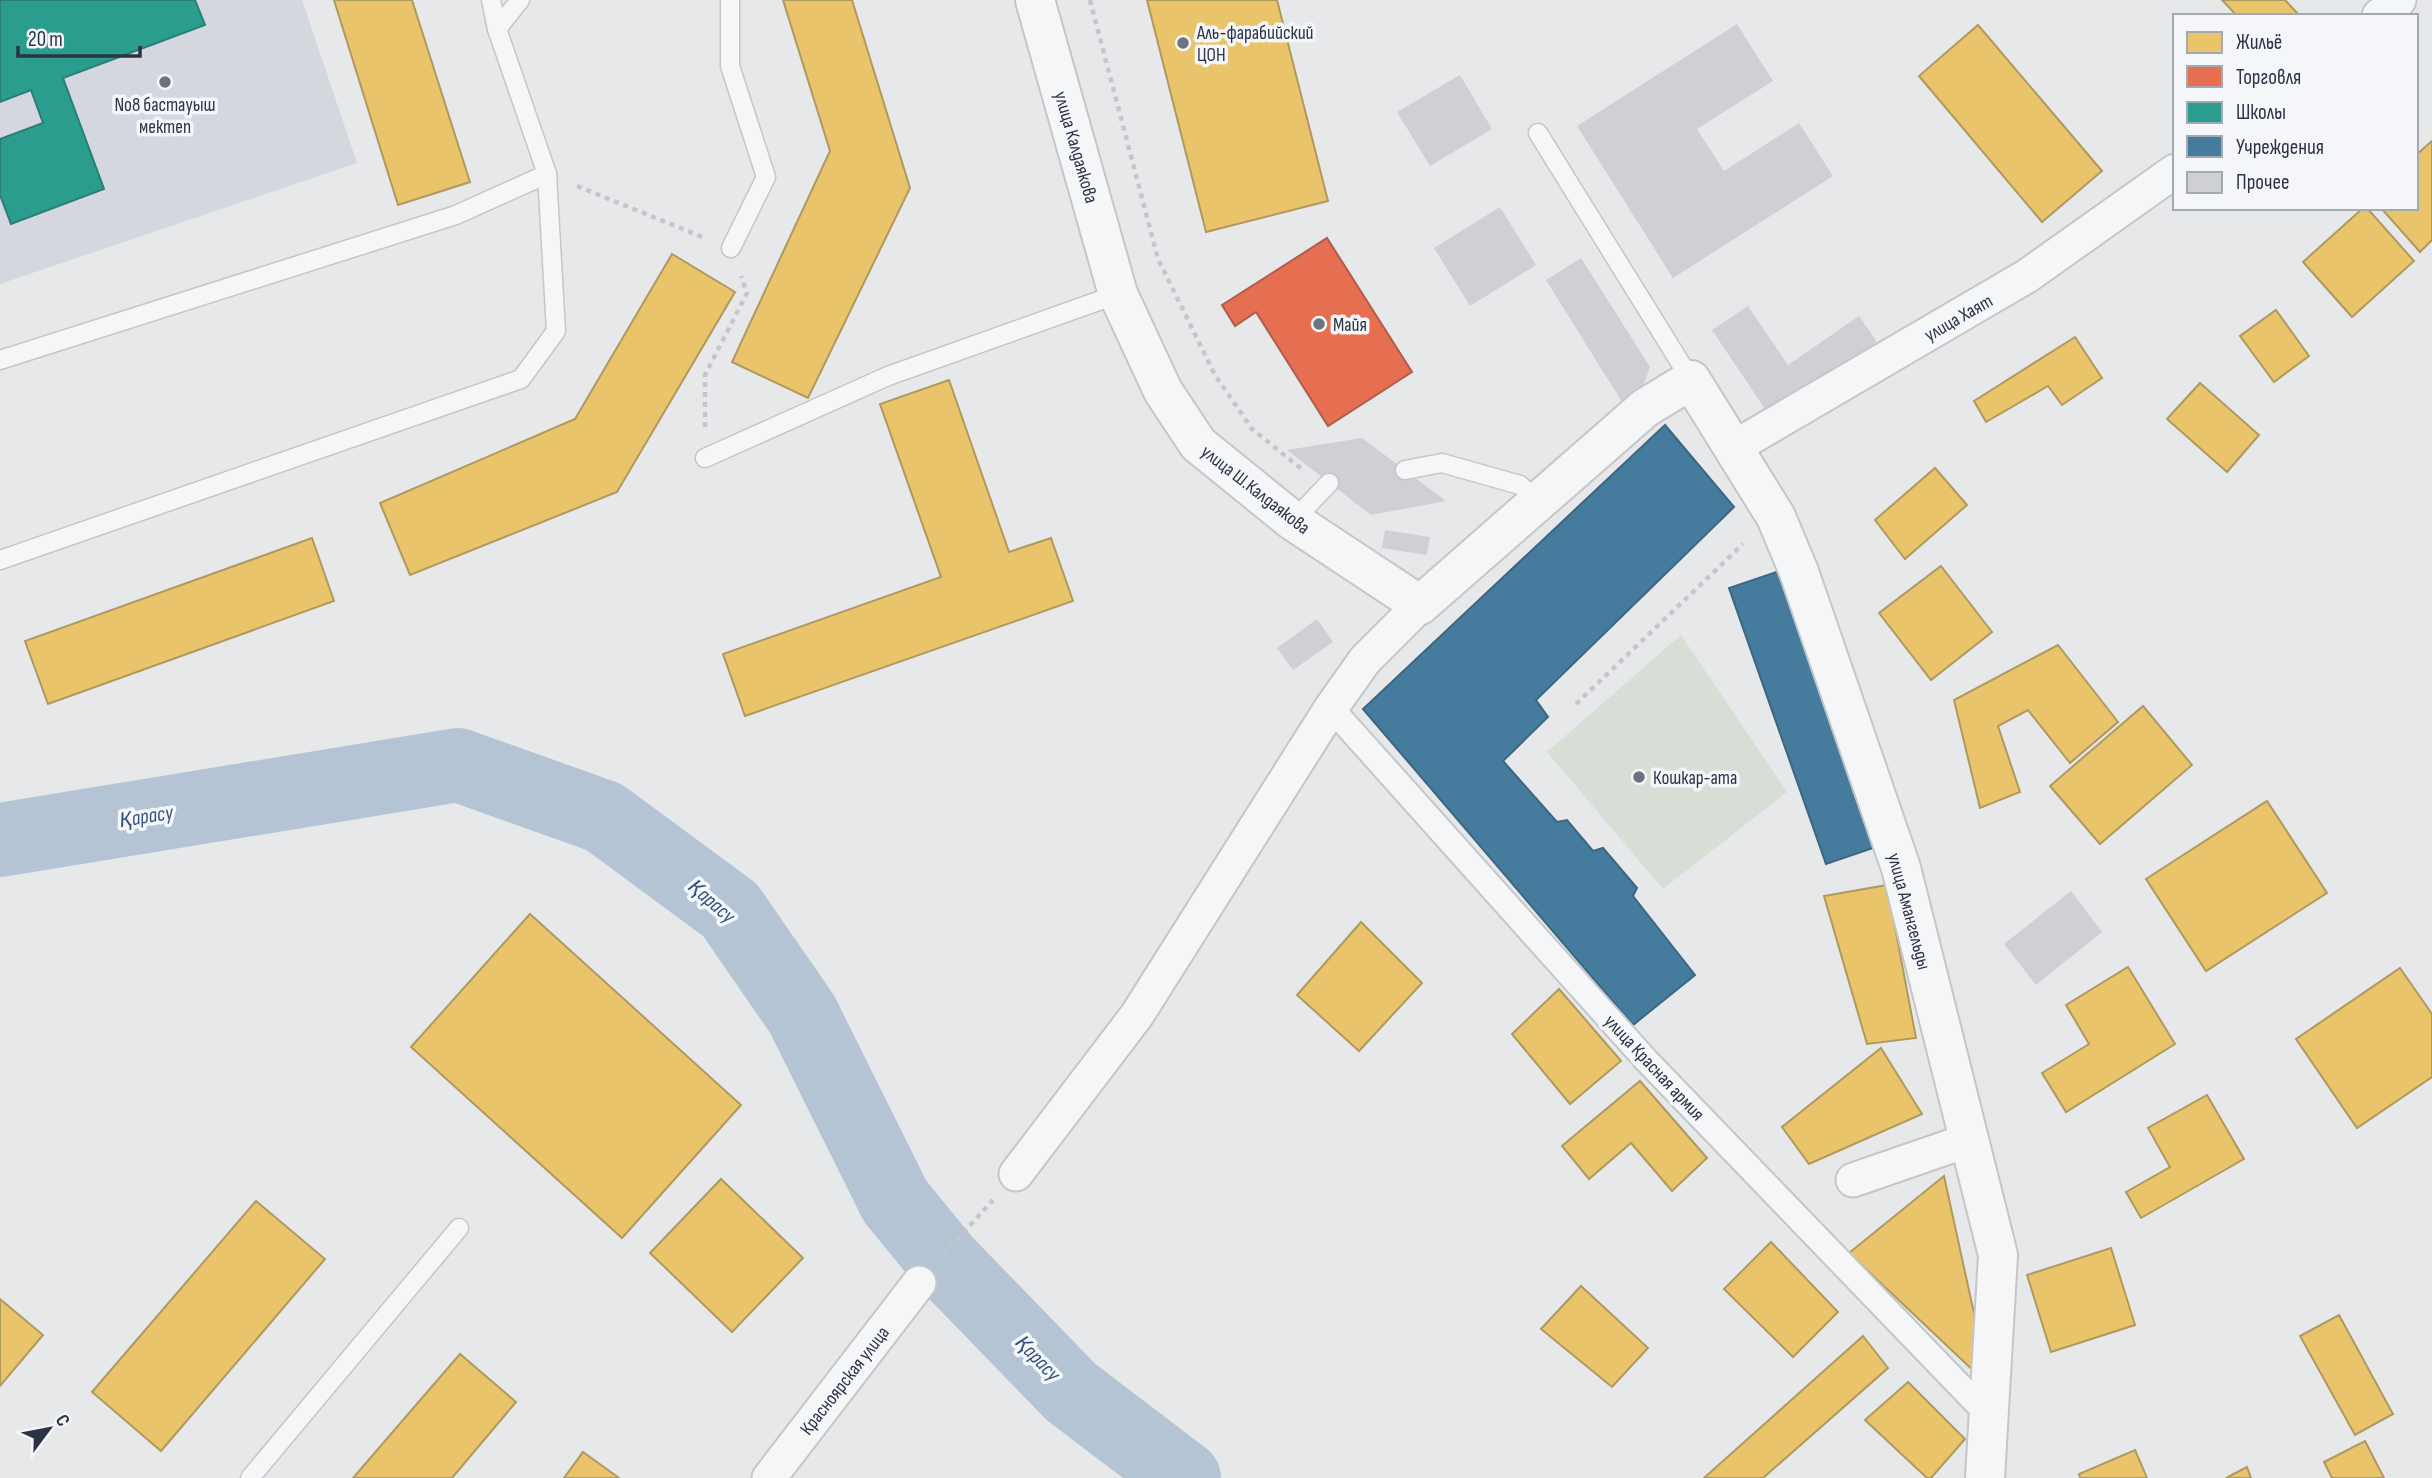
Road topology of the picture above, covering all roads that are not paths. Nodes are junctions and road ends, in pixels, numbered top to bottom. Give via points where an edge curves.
1 (491, 0) edge
2 (520, 0) edge
3 (730, 0) edge
4 (1035, 0) edge
5 (2399, 0) edge
6 (2382, 14) edge
7 (497, 29) junction
8 (1538, 133) dead end
9 (2173, 173) edge
10 (547, 174) junction
11 (731, 248) road end
12 (1118, 294) junction
13 (0, 360) edge
14 (1691, 380) junction
15 (1733, 448) junction
16 (705, 458) road end
17 (1405, 470) dead end
18 (1327, 485) road end
19 (1536, 500) junction
20 (1293, 521) junction
21 (0, 560) edge
22 (1420, 605) junction
23 (1331, 708) junction
24 (1969, 1140) junction
25 (1016, 1174) dead end
26 (1853, 1180) dead end
27 (459, 1228) dead end
28 (919, 1283) dead end
29 (1990, 1417) junction
30 (250, 1478) edge
31 (769, 1478) edge
32 (1984, 1478) edge

1 - 7 lane
2 - 7 lane
3 - 11 lane via 730,66 766,177
4 - 12 street, улица Калдаякова
5 - 6 street
7 - 10 lane
8 - 14 lane
9 - 15 street, улица Хаят via 2027,276
10 - 13 lane via 456,215
10 - 21 lane via 556,331 521,379
12 - 16 lane via 888,376
12 - 20 street, улица Ш.Калдаякова via 1163,391 1198,444
14 - 15 street, улица Амангельды
14 - 19 street via 1645,408
15 - 24 street, улица Амангельды via 1776,517 1799,572 1901,868
17 - 19 lane via 1443,463 1520,485
18 - 20 lane
19 - 22 street
20 - 22 street, улица Ш.Калдаякова
22 - 23 street via 1365,660
23 - 25 street via 1137,1015
23 - 29 street, улица Красная армия via 1646,1060
24 - 26 street
24 - 29 street, улица Амангельды via 1998,1255
27 - 30 lane
28 - 31 street, Красноярская улица
29 - 32 street, улица Амангельды

